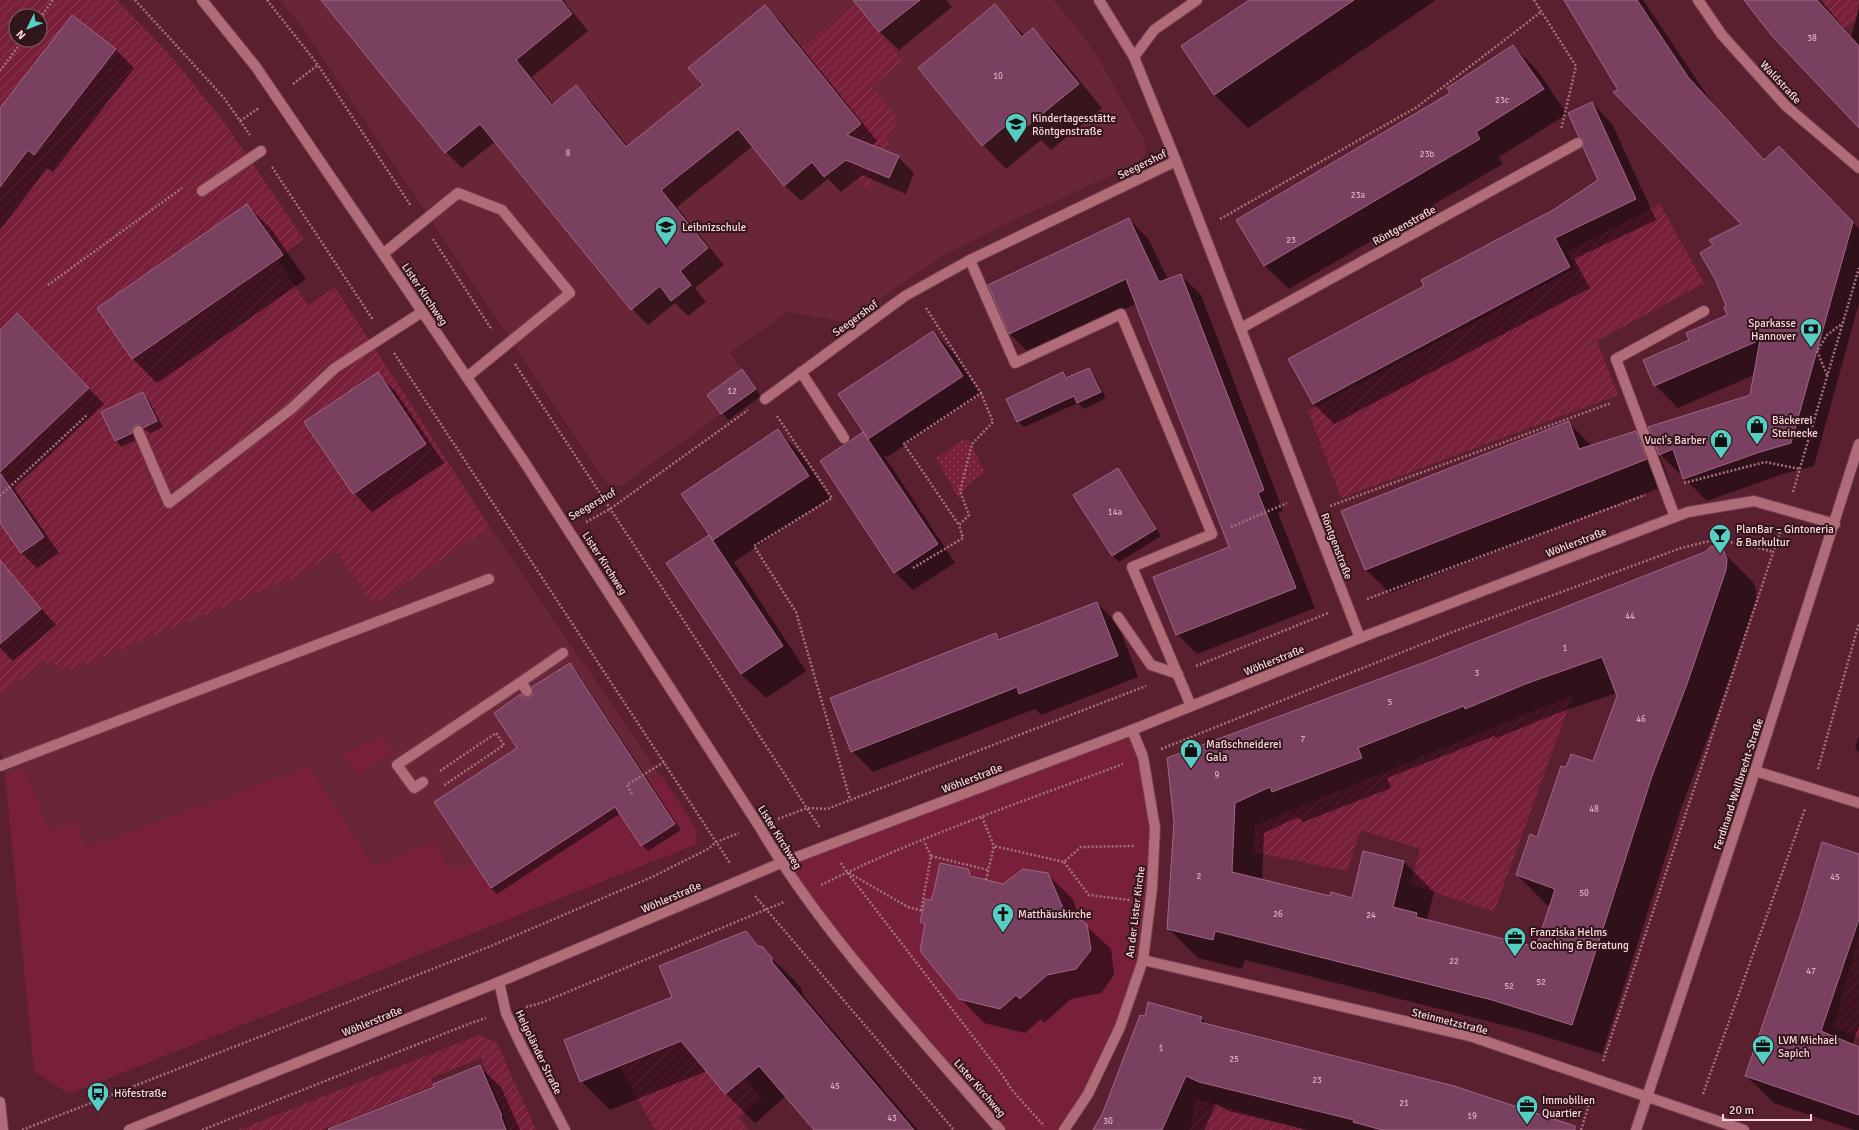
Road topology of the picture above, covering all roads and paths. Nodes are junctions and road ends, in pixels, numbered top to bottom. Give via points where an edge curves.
1 (135, 0) edge
2 (202, 0) edge
3 (267, 0) edge
4 (1099, 0) edge
5 (1197, 0) edge
6 (1534, 0) edge
7 (1698, 0) edge
8 (1541, 12) junction
9 (17, 48) edge
10 (1134, 57) junction
11 (0, 71) edge
12 (1578, 143) dead end
13 (261, 150) junction
14 (1554, 156) junction
15 (1176, 161) junction
16 (1859, 168) edge
17 (188, 184) dead end
18 (202, 191) dead end
19 (422, 223) junction
20 (1202, 229) junction
21 (383, 254) junction
22 (970, 260) junction
23 (1859, 268) edge
24 (48, 285) dead end
25 (915, 291) junction
26 (422, 312) junction
27 (1704, 312) dead end
28 (1843, 323) junction
29 (1241, 328) junction
30 (384, 337) junction
31 (504, 347) junction
32 (801, 372) junction
33 (1828, 375) junction
34 (467, 377) junction
35 (981, 393) junction
36 (1630, 396) junction
37 (765, 399) junction
38 (87, 415) dead end
39 (138, 431) dead end
40 (844, 438) dead end
41 (1859, 444) edge
42 (1800, 469) junction
43 (1665, 488) junction
44 (0, 496) edge
45 (1305, 496) junction
46 (610, 509) junction
47 (1788, 511) junction
48 (1311, 513) junction
49 (1675, 517) junction
50 (1834, 524) junction
51 (959, 525) junction
52 (570, 531) junction
53 (1212, 534) junction
54 (1773, 552) junction
55 (913, 568) dead end
56 (489, 579) dead end
57 (1347, 606) junction
58 (1118, 618) dead end
59 (1859, 623) edge
60 (1360, 638) junction
61 (564, 653) dead end
62 (1178, 674) junction
63 (521, 682) junction
64 (527, 691) dead end
65 (1191, 706) junction
66 (1132, 730) junction
67 (1143, 757) junction
68 (664, 762) junction
69 (0, 766) edge
70 (1755, 771) junction
71 (423, 782) joint
72 (1812, 789) junction
73 (437, 790) dead end
74 (632, 794) dead end
75 (850, 799) junction
76 (1859, 803) edge
77 (982, 817) junction
78 (924, 841) junction
79 (994, 846) junction
80 (1154, 847) junction
81 (931, 856) junction
82 (1064, 862) junction
83 (781, 864) junction
84 (988, 870) junction
85 (847, 872) junction
86 (986, 880) dead end
87 (1150, 903) junction
88 (768, 910) dead end
89 (1143, 960) junction
90 (499, 982) junction
91 (1597, 1080) junction
92 (1647, 1097) junction
93 (0, 1102) edge
94 (1696, 1114) junction
95 (3, 1130) edge
96 (22, 1130) edge
97 (129, 1130) edge
98 (565, 1130) edge
99 (954, 1130) edge
100 (1000, 1130) edge
101 (1048, 1130) edge
102 (1064, 1130) edge
103 (1581, 1130) edge
104 (1636, 1130) edge
105 (1744, 1130) edge

1 - 13 path via 224,98
2 - 21 street, Lister Kirchweg via 256,67
3 - 19 path via 318,65
4 - 10 street, Röntgenstraße
5 - 10 street via 1154,30
6 - 8 path
7 - 16 street, Waldstraße via 1722,35 1786,106
8 - 14 path via 1576,66
8 - 20 path via 1417,107
9 - 11 path
10 - 15 street, Röntgenstraße
12 - 14 street, Röntgenstraße
13 - 18 street
13 - 30 path
14 - 29 street, Röntgenstraße
15 - 20 street, Röntgenstraße
15 - 22 street, Seegershof
17 - 24 path
19 - 21 street
19 - 31 path
19 - 31 street via 458,193 502,210 570,293
20 - 29 street, Röntgenstraße
21 - 26 street, Lister Kirchweg
22 - 25 street, Seegershof
22 - 53 street via 1015,363 1121,314
23 - 28 path
25 - 32 street, Seegershof
25 - 35 path
26 - 30 street
26 - 34 street, Lister Kirchweg
27 - 36 street via 1616,359
28 - 33 path
28 - 33 path via 1826,335 1817,351
29 - 45 street, Röntgenstraße
30 - 39 street via 336,368 291,409 169,503
30 - 68 path
31 - 34 street
31 - 46 path
32 - 37 street, Seegershof
32 - 40 street
33 - 42 path
34 - 52 street, Lister Kirchweg
35 - 51 path via 993,422 972,444 960,491 970,515
35 - 51 path via 904,444
36 - 43 street
36 - 48 path
37 - 46 path, Seegershof
37 - 75 path via 832,498 754,546 796,612
38 - 44 path
41 - 50 street, Ferdinand-Wallbrecht-Straße
42 - 43 path via 1765,462
42 - 47 path
43 - 49 street
43 - 57 path
45 - 48 street, Röntgenstraße
45 - 53 path
46 - 52 path, Seegershof
46 - 75 path via 807,808 827,809
47 - 49 street, Wöhlerstraße via 1754,501 1688,512
47 - 50 street, Wöhlerstraße
47 - 54 path
48 - 57 street, Röntgenstraße
49 - 60 street, Wöhlerstraße
50 - 70 street, Ferdinand-Wallbrecht-Straße
51 - 55 path via 963,538
52 - 83 street, Lister Kirchweg via 755,819
53 - 62 street via 1132,567
54 - 67 path via 1726,542 1706,542 1681,548 1450,633
54 - 91 path
56 - 69 street
57 - 60 street, Röntgenstraße
57 - 62 path
58 - 62 street via 1150,664
59 - 72 path
60 - 65 street, Wöhlerstraße
61 - 63 street
62 - 65 street
62 - 75 path
63 - 64 street
63 - 71 street via 398,765 414,788
65 - 66 street, Wöhlerstraße
66 - 67 street, An der Lister Kirche
66 - 83 street, Wöhlerstraße
67 - 77 path
67 - 80 street, An der Lister Kirche via 1155,828
68 - 74 path via 627,785
68 - 96 path via 716,842 708,849 652,877 491,946
70 - 72 street
70 - 92 street, Ferdinand-Wallbrecht-Straße
71 - 73 path via 496,733 504,745
72 - 76 street
72 - 94 path
77 - 78 path
77 - 79 path
78 - 81 path
78 - 85 path
79 - 82 path
79 - 84 path
80 - 82 path via 1081,847
80 - 87 street, An der Lister Kirche
81 - 84 path
81 - 85 path via 922,911 908,907
82 - 87 path via 1089,895
83 - 90 street, Wöhlerstraße
83 - 100 street, Lister Kirchweg via 877,987
84 - 86 path
85 - 101 path via 1012,1090
87 - 89 street, An der Lister Kirche
88 - 99 path
89 - 91 street, Steinmetzstraße via 1473,1037
89 - 102 street, An der Lister Kirche via 1117,1034 1088,1094
90 - 97 street, Wöhlerstraße
90 - 98 street, Helgoländer Straße via 509,1019
91 - 92 street, Steinmetzstraße
91 - 103 path
92 - 94 street, Steinmetzstraße
92 - 104 street, Ferdinand-Wallbrecht-Straße
93 - 95 street
94 - 105 street, Steinmetzstraße

